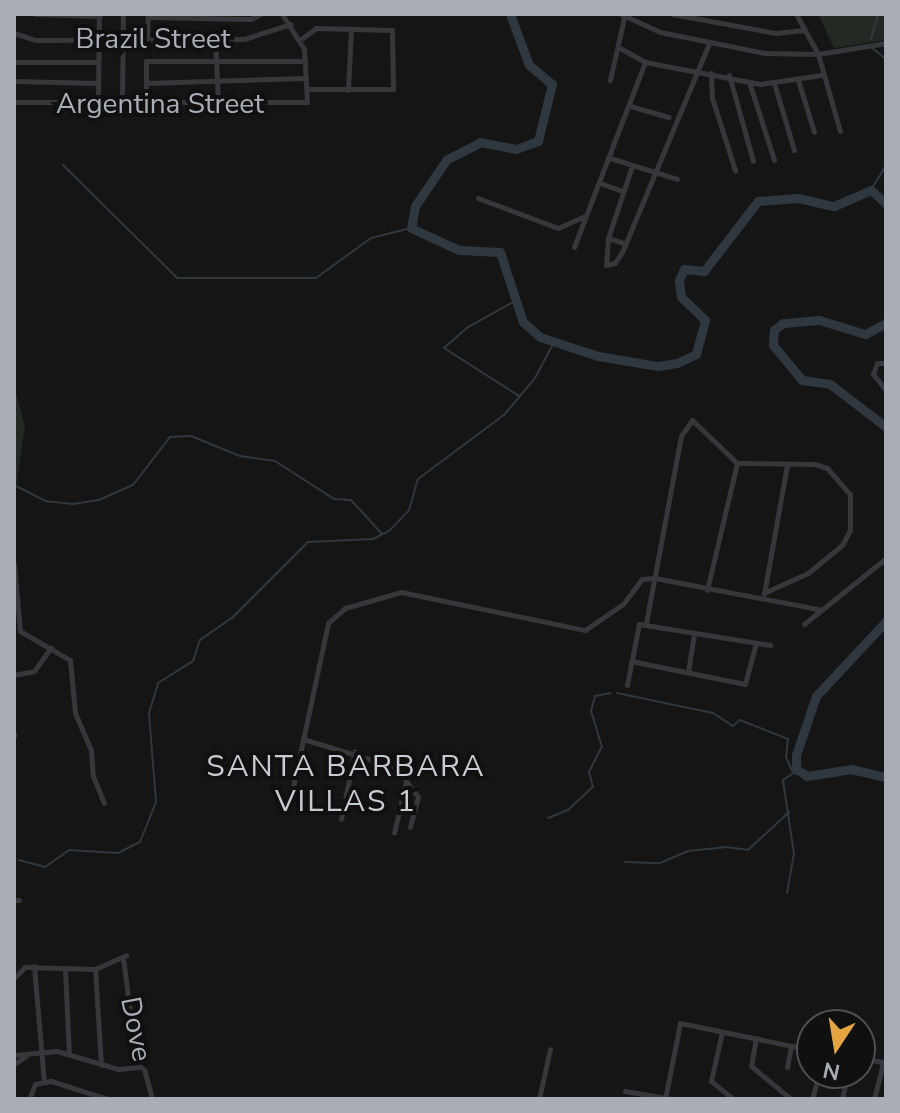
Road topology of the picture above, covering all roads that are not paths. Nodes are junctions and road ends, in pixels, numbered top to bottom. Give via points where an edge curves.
1 (35, 14) edge
2 (123, 14) edge
3 (261, 14) edge
4 (282, 14) edge
5 (672, 14) edge
6 (796, 14) edge
7 (53, 15) edge
8 (100, 15) edge
9 (148, 15) edge
10 (218, 16) edge
11 (622, 16) edge
12 (291, 24) junction
13 (351, 29) junction
14 (804, 30) junction
15 (14, 33) edge
16 (215, 38) junction
17 (147, 39) junction
18 (301, 39) junction
19 (99, 41) junction
20 (123, 41) junction
21 (709, 43) junction
22 (886, 43) edge
23 (618, 46) junction
24 (818, 54) junction
25 (214, 60) junction
26 (305, 61) junction
27 (14, 62) edge
28 (96, 62) junction
29 (645, 62) junction
30 (699, 71) junction
31 (711, 73) junction
32 (729, 75) junction
33 (821, 75) junction
34 (306, 78) junction
35 (610, 80) dead end
36 (798, 80) junction
37 (14, 81) edge
38 (749, 81) junction
39 (216, 82) junction
40 (98, 83) junction
41 (146, 83) junction
42 (774, 83) junction
43 (308, 89) junction
44 (348, 90) junction
45 (14, 102) edge
46 (218, 102) junction
47 (98, 103) junction
48 (122, 103) junction
49 (146, 105) junction
50 (630, 106) junction
51 (668, 117) dead end
52 (840, 131) dead end
53 (814, 132) dead end
54 (794, 150) dead end
55 (610, 158) junction
56 (774, 160) dead end
57 (753, 161) dead end
58 (632, 166) junction
59 (735, 170) dead end
60 (654, 173) junction
61 (677, 179) dead end
62 (600, 183) junction
63 (622, 191) junction
64 (478, 198) dead end
65 (586, 215) junction
66 (608, 238) junction
67 (626, 244) junction
68 (574, 247) dead end
69 (886, 363) edge
70 (886, 390) edge
71 (737, 463) junction
72 (787, 465) junction
73 (886, 558) edge
74 (14, 564) edge
75 (16, 574) edge
76 (655, 578) junction
77 (707, 590) junction
78 (763, 597) junction
79 (822, 610) junction
80 (646, 623) junction
81 (804, 624) dead end
82 (694, 634) junction
83 (770, 645) dead end
84 (755, 646) junction
85 (51, 648) junction
86 (631, 661) junction
87 (688, 672) junction
88 (14, 675) edge
89 (627, 685) dead end
90 (303, 739) junction
91 (355, 751) junction
92 (406, 781) junction
93 (104, 803) dead end
94 (288, 810) dead end
95 (341, 819) dead end
96 (410, 827) dead end
97 (394, 833) dead end
98 (34, 966) junction
99 (95, 969) junction
100 (65, 970) junction
101 (14, 978) edge
102 (722, 1032) junction
103 (756, 1038) junction
104 (791, 1046) junction
105 (796, 1047) edge
106 (550, 1049) dead end
107 (40, 1053) junction
108 (69, 1054) junction
109 (14, 1055) edge
110 (27, 1055) junction
111 (884, 1062) edge
112 (14, 1064) edge
113 (101, 1065) junction
114 (143, 1067) junction
115 (787, 1067) dead end
116 (44, 1082) junction
117 (625, 1091) dead end
118 (886, 1096) edge
119 (668, 1097) edge
120 (875, 1097) edge
121 (29, 1099) edge
122 (108, 1099) edge
123 (151, 1099) edge
124 (539, 1099) edge
125 (733, 1099) edge
126 (791, 1099) edge

1 - 7 street
2 - 20 street
3 - 10 street
4 - 12 street
5 - 14 street via 776,33
6 - 14 street
7 - 8 street
8 - 19 street
9 - 10 street
9 - 17 street
11 - 21 street via 644,28
11 - 23 street
12 - 16 street, Brazil Street via 263,36
12 - 18 street
13 - 18 street via 316,28
13 - 44 street
13 - 44 street via 392,30 393,89
14 - 24 street
15 - 19 street, Brazil Street via 35,40
16 - 17 street, Brazil Street
16 - 25 street
17 - 20 street, Brazil Street
18 - 26 street
19 - 20 street, Brazil Street
19 - 28 street
20 - 48 street
21 - 24 street via 765,53
21 - 30 street
22 - 24 street
23 - 29 street
23 - 35 street
24 - 33 street
25 - 26 street
25 - 39 street
25 - 41 street via 146,61
26 - 34 street
27 - 28 street
28 - 40 street
29 - 30 street
29 - 50 street
30 - 31 street
30 - 60 street
31 - 32 street
31 - 59 street via 712,98
32 - 38 street
32 - 57 street
33 - 36 street
33 - 52 street
34 - 39 street
34 - 43 street
36 - 42 street
36 - 53 street
37 - 40 street
38 - 42 street
38 - 56 street
39 - 41 street
39 - 46 street
40 - 47 street
41 - 49 street
42 - 54 street
43 - 44 street
43 - 46 street, Argentina Street via 307,102
45 - 47 street, Argentina Street
46 - 49 street, Argentina Street
47 - 48 street, Argentina Street
48 - 49 street, Argentina Street
50 - 51 street
50 - 55 street
55 - 58 street
55 - 62 street
58 - 60 street
58 - 63 street
60 - 61 street
60 - 67 street
62 - 63 street
62 - 65 street
63 - 66 street
64 - 65 street via 535,215 558,228
65 - 68 street
66 - 67 street
66 - 67 street via 606,265 618,260
69 - 70 street via 877,363 873,374
71 - 72 street
71 - 76 street via 692,420 681,436
71 - 77 street
72 - 78 street
72 - 78 street via 827,468 839,480 850,494 850,530 842,545 808,573
73 - 79 street
74 - 75 street
75 - 85 street via 20,631
76 - 77 street
76 - 80 street
76 - 90 street via 642,579 623,604 585,630 401,592 345,608 328,623
77 - 78 street
78 - 79 street
79 - 81 street
80 - 82 street
80 - 86 street via 639,624
82 - 84 street
82 - 87 street
83 - 84 street
84 - 87 street via 745,684
85 - 88 street via 34,671
85 - 93 street via 70,660 75,713
86 - 87 street
86 - 89 street
90 - 91 street
90 - 94 street
91 - 92 street via 396,766
91 - 95 street
92 - 96 street via 418,797
92 - 97 street
98 - 100 street
98 - 101 street
98 - 107 street
99 - 100 street
99 - 113 street
99 - 114 street, Dove via 124,956
100 - 108 street
102 - 103 street
102 - 119 street via 680,1023
102 - 125 street via 711,1081
103 - 104 street
103 - 126 street via 751,1066
104 - 105 street
104 - 115 street
106 - 124 street
107 - 108 street
107 - 110 street
107 - 116 street
108 - 113 street
109 - 110 street
110 - 112 street
111 - 120 street
113 - 114 street
114 - 123 street, Dove
116 - 121 street via 35,1084
116 - 122 street
117 - 119 street
118 - 120 street

